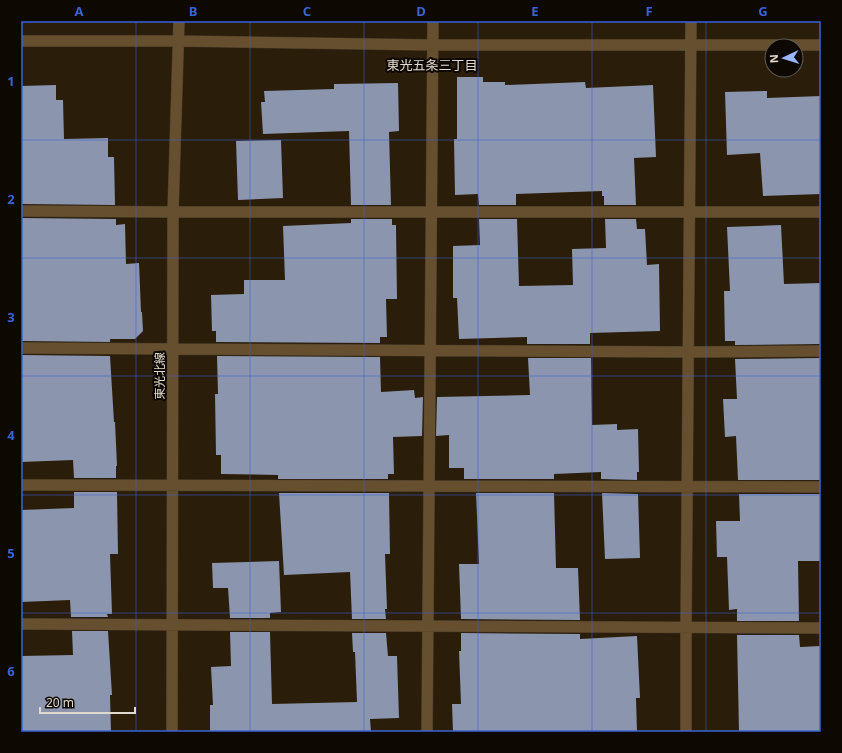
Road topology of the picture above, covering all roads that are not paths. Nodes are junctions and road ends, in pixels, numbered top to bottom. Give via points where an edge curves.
1 (179, 21) edge
2 (433, 21) edge
3 (691, 21) edge
4 (21, 41) edge
5 (179, 41) junction
6 (433, 45) junction
7 (691, 45) junction
8 (821, 45) edge
9 (21, 211) edge
10 (173, 212) junction
11 (431, 212) junction
12 (689, 212) junction
13 (821, 212) edge
14 (21, 348) edge
15 (173, 349) junction
16 (430, 351) junction
17 (821, 351) edge
18 (688, 352) junction
19 (21, 484) edge
20 (172, 485) junction
21 (429, 486) junction
22 (687, 486) junction
23 (821, 487) edge
24 (21, 624) edge
25 (172, 625) junction
26 (428, 626) junction
27 (686, 628) junction
28 (821, 628) edge
29 (172, 732) edge
30 (427, 732) edge
31 (686, 732) edge

1 - 5 street, 東光北線
2 - 6 street
3 - 7 street
4 - 5 street
5 - 6 street
5 - 10 street, 東光北線
6 - 7 street
6 - 11 street
7 - 8 street
7 - 12 street
9 - 10 street
10 - 11 street
10 - 15 street, 東光北線
11 - 12 street
11 - 16 street
12 - 13 street
12 - 18 street
14 - 15 street
15 - 16 street
15 - 20 street, 東光北線
16 - 18 street
16 - 21 street
17 - 18 street
18 - 22 street
19 - 20 street
20 - 21 street
20 - 25 street, 東光北線
21 - 22 street
21 - 26 street
22 - 23 street
22 - 27 street
24 - 25 street
25 - 26 street
25 - 29 street, 東光北線
26 - 27 street
26 - 30 street
27 - 28 street
27 - 31 street

